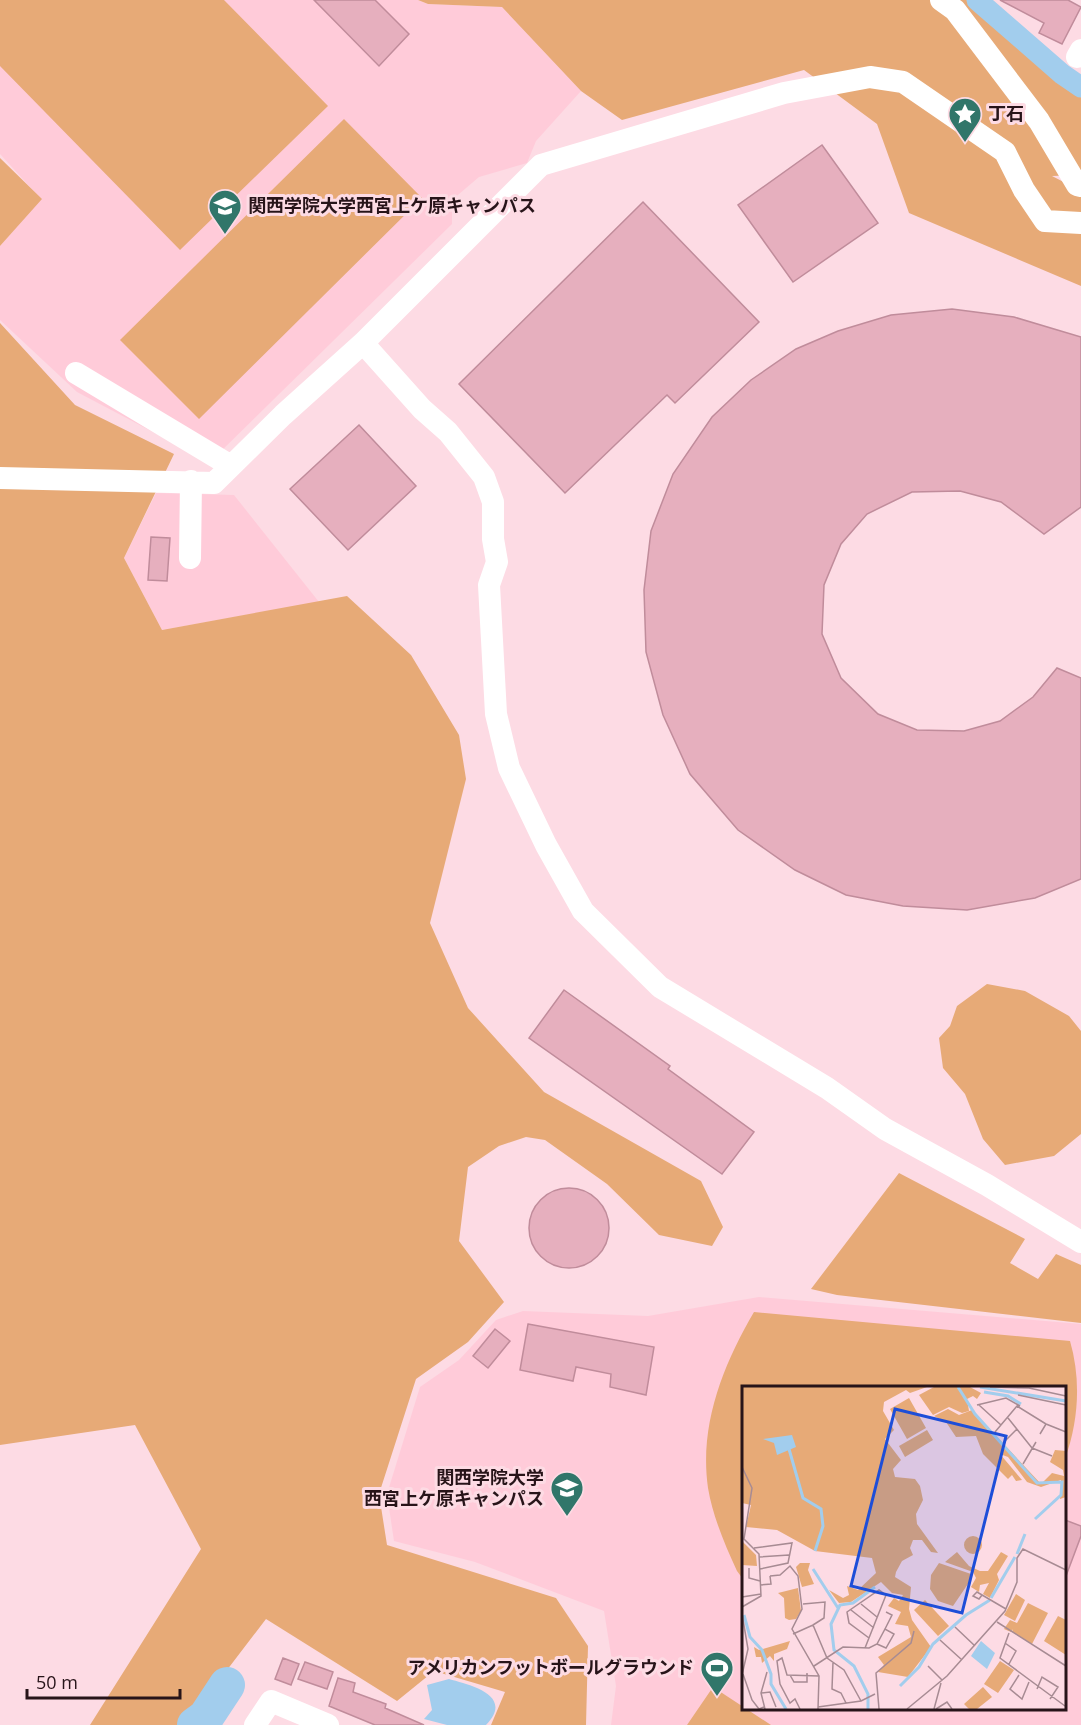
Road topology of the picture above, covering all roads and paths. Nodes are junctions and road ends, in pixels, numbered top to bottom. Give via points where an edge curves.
1 (941, 0) edge
2 (1081, 186) edge
3 (1081, 223) edge
4 (363, 343) junction
5 (76, 373) dead end
6 (231, 465) junction
7 (0, 478) edge
8 (191, 482) junction
9 (190, 558) dead end
10 (1081, 1242) edge
11 (255, 1725) edge
12 (328, 1725) edge

1 - 2 street via 962,19
3 - 4 street via 1045,221 1005,152 903,82 870,77 784,93 541,165
4 - 6 street
4 - 10 street via 448,432 484,477 493,502 497,562 489,585 496,714 509,768 546,846 583,910 660,987 827,1088 885,1129
5 - 6 street
6 - 8 street via 214,483
7 - 8 street
8 - 9 street
11 - 12 street via 271,1701

